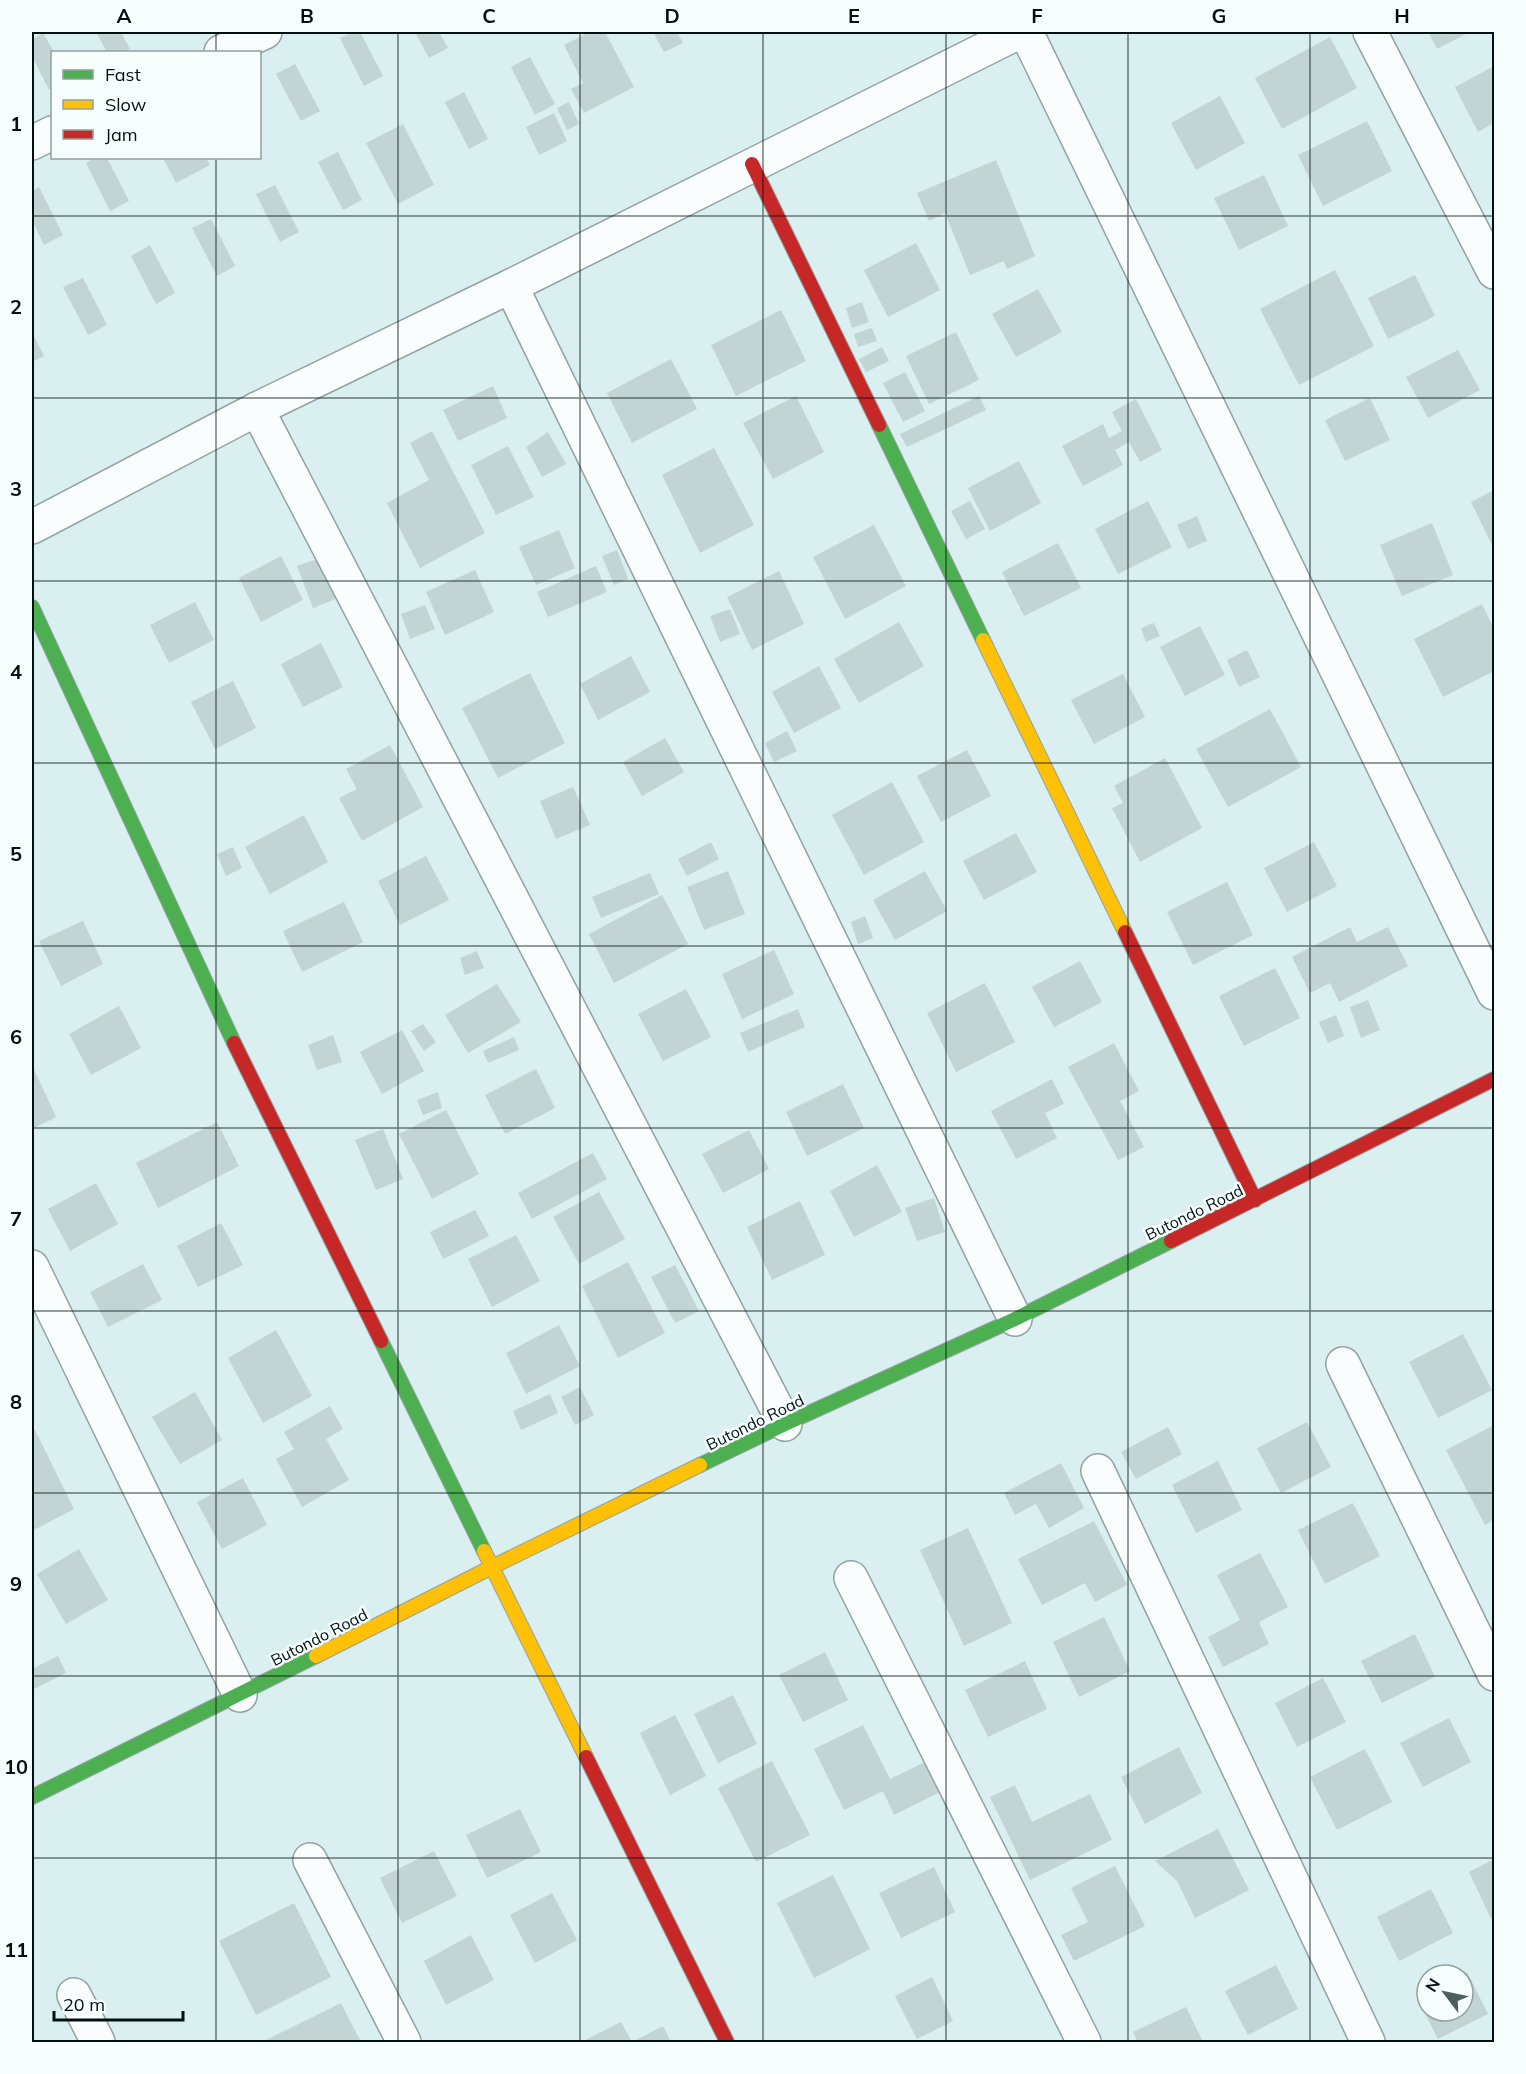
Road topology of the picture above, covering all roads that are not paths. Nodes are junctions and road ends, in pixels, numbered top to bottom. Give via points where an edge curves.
1 (265, 32) edge
2 (1019, 32) edge
3 (1026, 32) edge
4 (1370, 32) edge
5 (223, 51) edge
6 (51, 134) edge
7 (32, 143) edge
8 (752, 164) junction
9 (1494, 272) edge
10 (511, 285) junction
11 (257, 409) junction
12 (32, 527) edge
13 (32, 607) edge
14 (1494, 993) edge
15 (1494, 1079) edge
16 (1255, 1200) junction
17 (32, 1267) edge
18 (1015, 1320) junction
19 (1343, 1364) dead end
20 (785, 1424) junction
21 (1098, 1471) dead end
22 (492, 1568) junction
23 (851, 1578) dead end
24 (1494, 1674) edge
25 (240, 1695) junction
26 (32, 1797) edge
27 (310, 1860) dead end
28 (74, 1995) dead end
29 (98, 2043) edge
30 (404, 2043) edge
31 (727, 2043) edge
32 (1084, 2043) edge
33 (1368, 2043) edge

1 - 5 street
2 - 8 street
3 - 14 street
4 - 9 street
6 - 7 street
8 - 10 street
8 - 16 street
10 - 11 street
10 - 18 street
11 - 12 street
11 - 20 street
13 - 22 street via 242,1061
15 - 16 street, Butondo Road
16 - 18 street, Butondo Road
17 - 25 street
18 - 20 street, Butondo Road
19 - 24 street
20 - 22 street, Butondo Road
21 - 33 street
22 - 25 street, Butondo Road
22 - 31 street
23 - 32 street
25 - 26 street, Butondo Road
27 - 30 street
28 - 29 street

